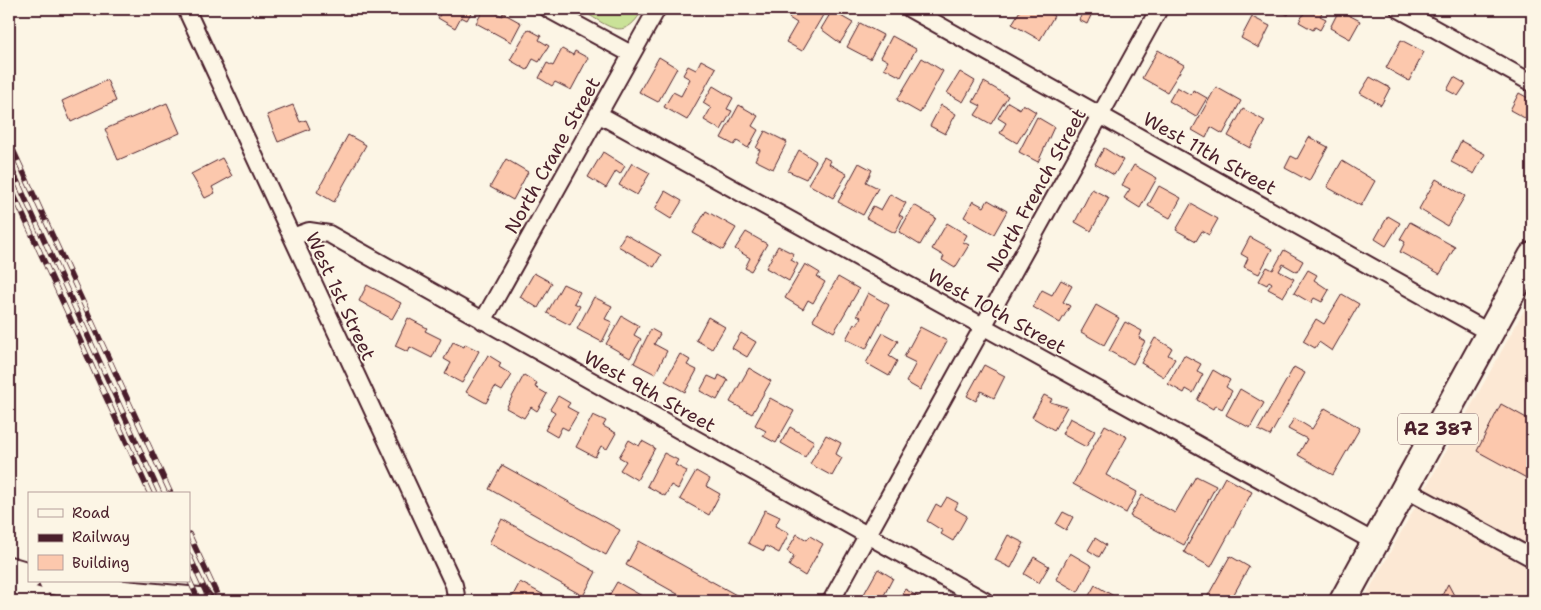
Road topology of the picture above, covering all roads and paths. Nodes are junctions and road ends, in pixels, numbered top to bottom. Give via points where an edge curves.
1 (186, 9) edge
2 (548, 9) edge
3 (657, 9) edge
4 (910, 9) edge
5 (1159, 9) edge
6 (1399, 9) edge
7 (632, 54) junction
8 (1532, 83) edge
9 (598, 114) junction
10 (1100, 115) junction
11 (292, 237) junction
12 (1529, 269) edge
13 (483, 321) junction
14 (983, 326) junction
15 (1490, 333) junction
16 (1405, 489) junction
17 (867, 536) junction
18 (1376, 543) junction
19 (1532, 558) edge
20 (9, 570) edge
21 (28, 576) edge
22 (58, 582) edge
23 (9, 593) edge
24 (37, 601) edge
25 (199, 601) edge
26 (457, 601) edge
27 (831, 601) edge
28 (985, 601) edge
29 (1343, 601) edge

1 - 11 street, West 1st Street
2 - 7 street
3 - 7 street, North Crane Street
4 - 10 street, West 11th Street
5 - 10 street, North French Street
6 - 8 street
7 - 9 street, North Crane Street
9 - 13 street, North Crane Street
9 - 14 street, West 10th Street
10 - 14 street, North French Street
10 - 15 street, West 11th Street
11 - 13 street, West 9th Street via 309,231 329,234
11 - 26 street, West 1st Street via 454,585
12 - 15 main road, AZ 387
13 - 17 street, West 9th Street
14 - 17 street, North French Street
14 - 18 street, West 10th Street
15 - 16 main road, AZ 387
16 - 18 main road, AZ 387
16 - 19 street
17 - 27 street, North French Street
17 - 28 street, West 9th Street
18 - 29 main road, AZ 387
20 - 21 main road
22 - 25 main road via 124,594
23 - 24 main road

